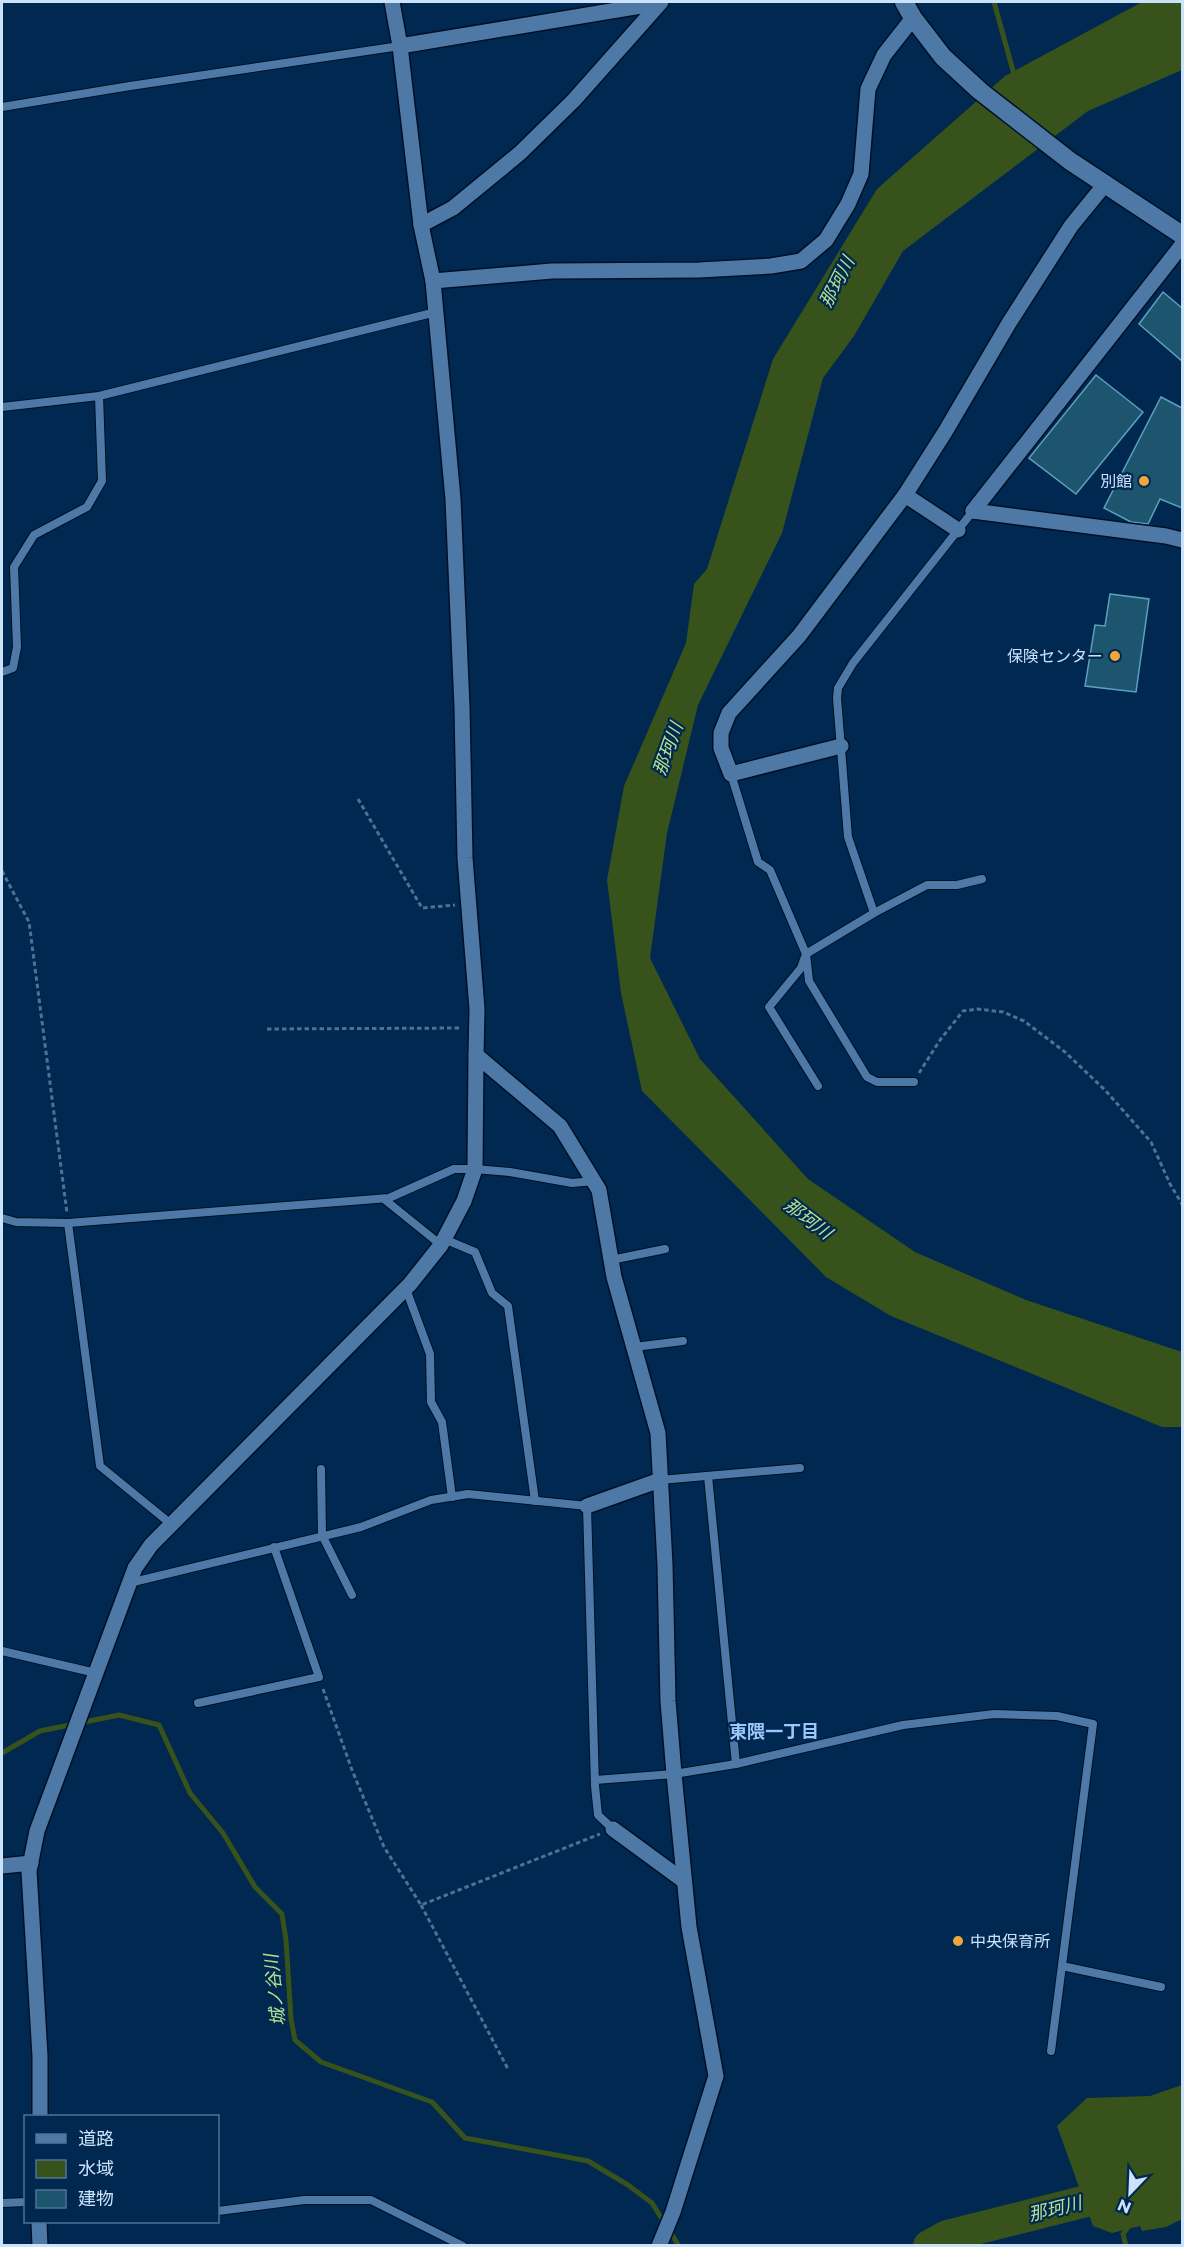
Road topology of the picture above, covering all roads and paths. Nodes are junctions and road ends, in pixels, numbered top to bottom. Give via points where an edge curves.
1 (392, 2) edge
2 (660, 2) edge
3 (904, 2) edge
4 (913, 18) junction
5 (400, 46) junction
6 (2, 107) edge
7 (1106, 183) junction
8 (421, 225) junction
9 (1182, 235) edge
10 (1182, 245) edge
11 (433, 281) junction
12 (436, 312) junction
13 (99, 396) junction
14 (2, 407) edge
15 (905, 495) junction
16 (973, 511) junction
17 (958, 530) junction
18 (1182, 540) edge
19 (2, 672) edge
20 (841, 746) junction
21 (731, 774) junction
22 (358, 799) dead end
23 (2, 871) edge
24 (982, 879) dead end
25 (468, 904) junction
26 (874, 913) junction
27 (806, 954) junction
28 (476, 1028) junction
29 (267, 1029) dead end
30 (476, 1056) junction
31 (914, 1082) joint
32 (818, 1086) dead end
33 (475, 1169) junction
34 (594, 1181) junction
35 (384, 1199) junction
36 (1182, 1204) edge
37 (2, 1218) edge
38 (68, 1223) junction
39 (442, 1242) junction
40 (664, 1249) dead end
41 (611, 1260) junction
42 (406, 1289) junction
43 (683, 1341) dead end
44 (634, 1347) junction
45 (800, 1468) dead end
46 (321, 1469) dead end
47 (708, 1476) junction
48 (660, 1480) junction
49 (452, 1497) junction
50 (535, 1501) junction
51 (587, 1506) junction
52 (171, 1524) junction
53 (322, 1535) junction
54 (274, 1547) junction
55 (129, 1583) junction
56 (352, 1595) dead end
57 (2, 1651) edge
58 (96, 1673) junction
59 (319, 1677) junction
60 (198, 1703) dead end
61 (736, 1764) junction
62 (674, 1774) junction
63 (595, 1780) junction
64 (613, 1829) junction
65 (31, 1863) junction
66 (2, 1866) edge
67 (684, 1881) junction
68 (421, 1905) junction
69 (1062, 1966) junction
70 (1161, 1987) dead end
71 (1051, 2051) dead end
72 (508, 2069) dead end
73 (40, 2115) edge
74 (2, 2202) edge
75 (24, 2202) edge
76 (219, 2211) edge
77 (39, 2223) edge
78 (40, 2246) edge
79 (463, 2246) edge
80 (659, 2246) edge

1 - 5 street
2 - 5 street
2 - 8 street via 574,100 520,153 453,208
3 - 4 street
4 - 7 street via 943,57 980,91
4 - 11 street via 884,55 868,89 861,174 848,204 826,240 801,261 699,270 552,271
5 - 6 lane
5 - 8 street
7 - 9 street
7 - 15 street via 1071,226
8 - 11 street
10 - 16 street
11 - 12 street
12 - 13 lane
12 - 25 street via 453,499
13 - 14 lane
13 - 19 lane via 102,481 87,507 34,535 14,567 17,647 13,668
15 - 17 street
15 - 21 street via 799,636 729,713 721,733 721,748
16 - 17 lane
16 - 18 street
17 - 20 lane via 853,663 838,688
20 - 21 street
20 - 26 lane via 848,837
21 - 27 lane via 758,862 770,870
22 - 25 path via 422,909
23 - 38 path via 29,922
24 - 26 lane via 957,885 927,885
25 - 28 street
26 - 27 lane
27 - 31 lane via 809,981 867,1077 878,1082
27 - 32 lane via 801,968 769,1007
28 - 29 path
28 - 30 street
30 - 33 street
30 - 34 street via 560,1126
31 - 36 path via 963,1011 1003,1012 1024,1021 1065,1052 1137,1125 1151,1142
33 - 34 lane via 572,1183
33 - 35 lane via 454,1169
33 - 39 street via 464,1201
34 - 41 street
35 - 38 lane
35 - 39 lane
37 - 38 lane
38 - 52 lane via 100,1466
39 - 42 street
39 - 50 lane via 475,1252 492,1293 508,1306
40 - 41 lane
41 - 44 street
42 - 49 lane via 430,1354 431,1402 442,1422
42 - 52 street
43 - 44 lane
44 - 48 street via 658,1433
45 - 47 lane
46 - 53 lane
47 - 48 lane
47 - 61 lane
48 - 51 street
48 - 62 street
49 - 50 lane via 468,1494
49 - 53 lane via 431,1500 362,1527
50 - 51 lane
51 - 63 lane
52 - 55 street via 151,1545
53 - 54 lane
53 - 56 lane
54 - 55 lane
54 - 59 lane
55 - 58 street
57 - 58 lane
58 - 65 street via 37,1831
59 - 60 lane
59 - 68 path via 384,1847
61 - 62 lane
61 - 69 lane via 903,1725 994,1714 1057,1716 1093,1724
62 - 63 lane
62 - 67 street
63 - 64 lane via 598,1815
64 - 67 street
64 - 68 path
65 - 66 street
65 - 73 street
67 - 80 street via 716,2076
68 - 72 path
69 - 70 lane
69 - 71 lane
74 - 75 lane
76 - 79 lane via 304,2200 371,2200
77 - 78 street

